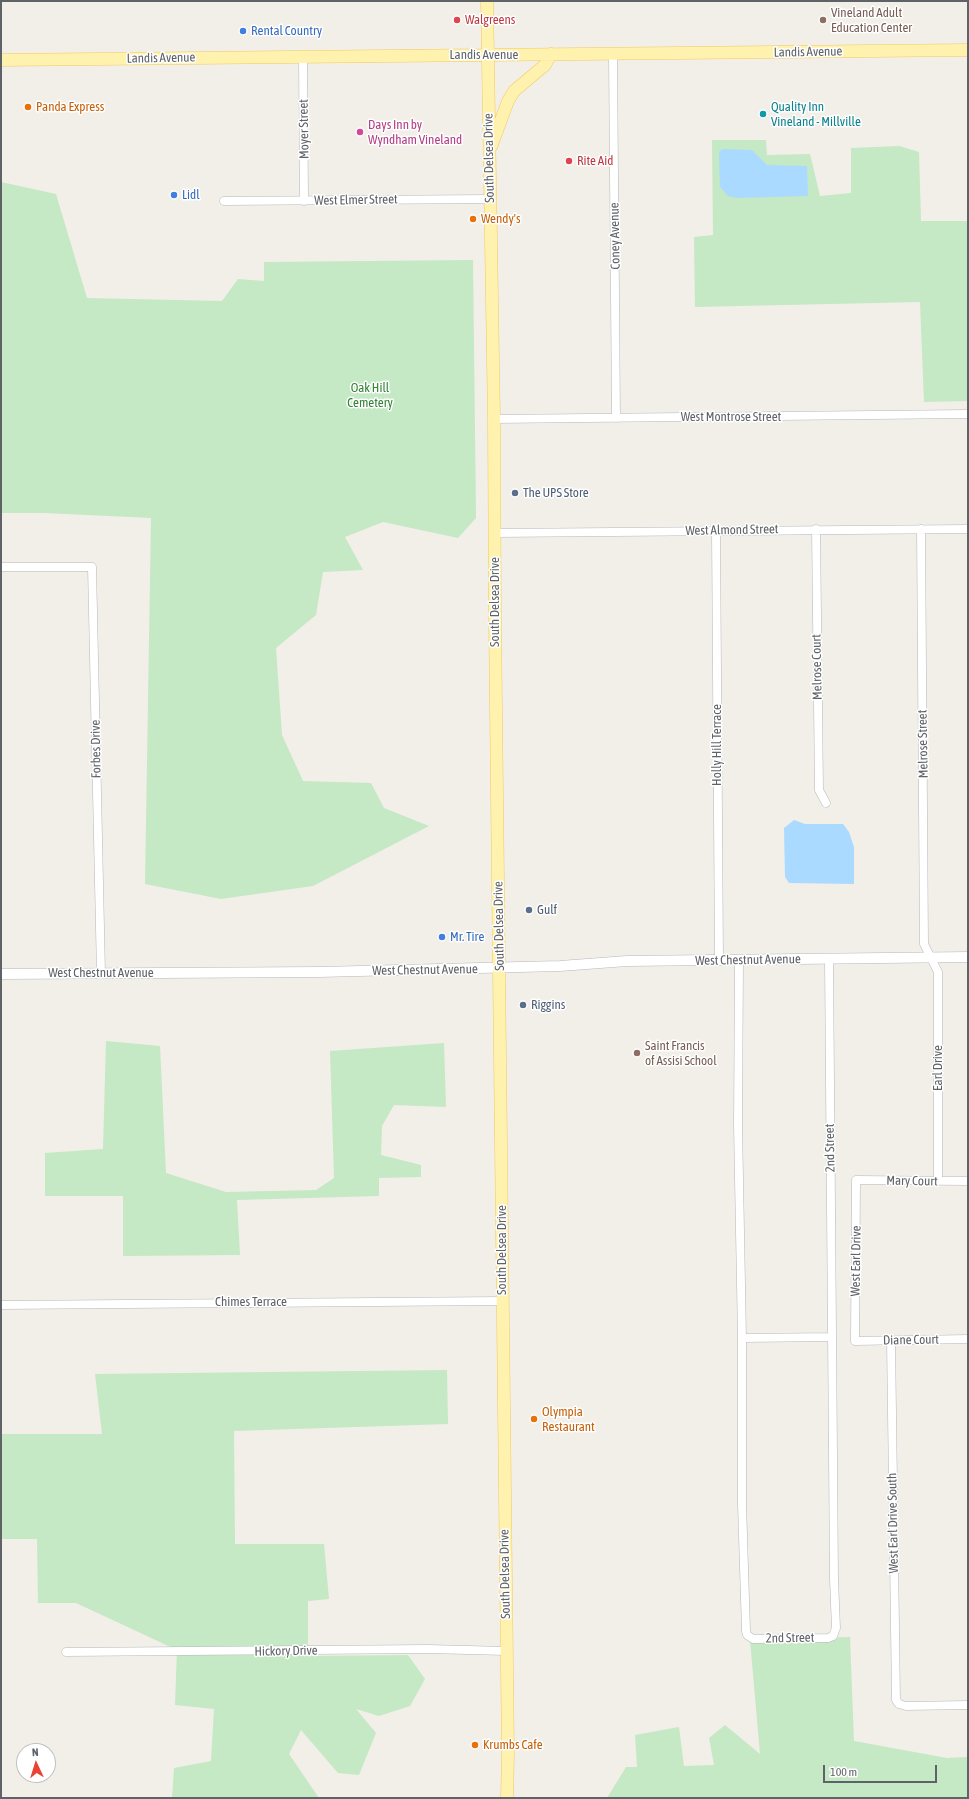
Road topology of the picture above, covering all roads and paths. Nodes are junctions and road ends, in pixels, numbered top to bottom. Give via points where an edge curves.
1 (487, 1) edge
2 (968, 50) edge
3 (488, 54) junction
4 (551, 54) junction
5 (613, 54) junction
6 (303, 56) junction
7 (1, 60) edge
8 (489, 154) junction
9 (489, 199) junction
10 (224, 201) dead end
11 (304, 201) junction
12 (968, 414) edge
13 (616, 418) junction
14 (494, 419) junction
15 (816, 529) junction
16 (921, 529) junction
17 (968, 529) edge
18 (716, 531) junction
19 (495, 533) junction
20 (1, 567) edge
21 (826, 802) dead end
22 (930, 958) junction
23 (968, 958) edge
24 (829, 959) junction
25 (719, 960) junction
26 (739, 960) junction
27 (499, 968) junction
28 (101, 973) junction
29 (1, 974) edge
30 (856, 1180) joint
31 (938, 1181) junction
32 (968, 1181) edge
33 (502, 1301) junction
34 (1, 1305) edge
35 (831, 1337) junction
36 (742, 1338) junction
37 (968, 1340) edge
38 (855, 1341) joint
39 (891, 1341) junction
40 (506, 1651) junction
41 (66, 1652) dead end
42 (968, 1705) edge
43 (507, 1798) edge

1 - 3 main road, South Delsea Drive
2 - 5 main road, Landis Avenue
3 - 4 main road, Landis Avenue
3 - 6 main road, Landis Avenue
3 - 8 main road, South Delsea Drive
4 - 5 main road, Landis Avenue
4 - 8 main road via 545,64 514,91 508,100
5 - 13 street, Coney Avenue
6 - 7 main road, Landis Avenue
6 - 11 street, Moyer Street
8 - 9 main road, South Delsea Drive
9 - 11 street, West Elmer Street
9 - 14 main road, South Delsea Drive
10 - 11 street, West Elmer Street
12 - 13 street, West Montrose Street
13 - 14 street, West Montrose Street
14 - 19 main road, South Delsea Drive
15 - 16 street, West Almond Street
15 - 18 street, West Almond Street
15 - 21 street, Melrose Court via 819,790
16 - 17 street, West Almond Street
16 - 22 street, Melrose Street via 924,944
18 - 19 street, West Almond Street
18 - 25 street, Holly Hill Terrace
19 - 27 main road, South Delsea Drive
20 - 28 street, Forbes Drive via 92,567
22 - 23 street, West Chestnut Avenue
22 - 24 street, West Chestnut Avenue
22 - 31 street, Earl Drive via 938,972
24 - 26 street, West Chestnut Avenue
24 - 35 street, 2nd Street
25 - 26 street, West Chestnut Avenue
25 - 27 street, West Chestnut Avenue via 627,961
26 - 36 street, 2nd Street via 738,1124
27 - 28 street, West Chestnut Avenue
27 - 33 main road, South Delsea Drive
28 - 29 street, West Chestnut Avenue
30 - 31 street, Mary Court
30 - 38 street, West Earl Drive
31 - 32 street, Mary Court
33 - 34 street, Chimes Terrace
33 - 40 main road, South Delsea Drive
35 - 36 street
35 - 36 street, 2nd Street via 836,1628 833,1636 828,1638 753,1640 746,1631 744,1602
37 - 39 street, Diane Court
38 - 39 street, Diane Court
39 - 42 street, West Earl Drive South via 895,1696 899,1704 906,1706
40 - 41 street, Hickory Drive via 420,1649
40 - 43 main road, South Delsea Drive

